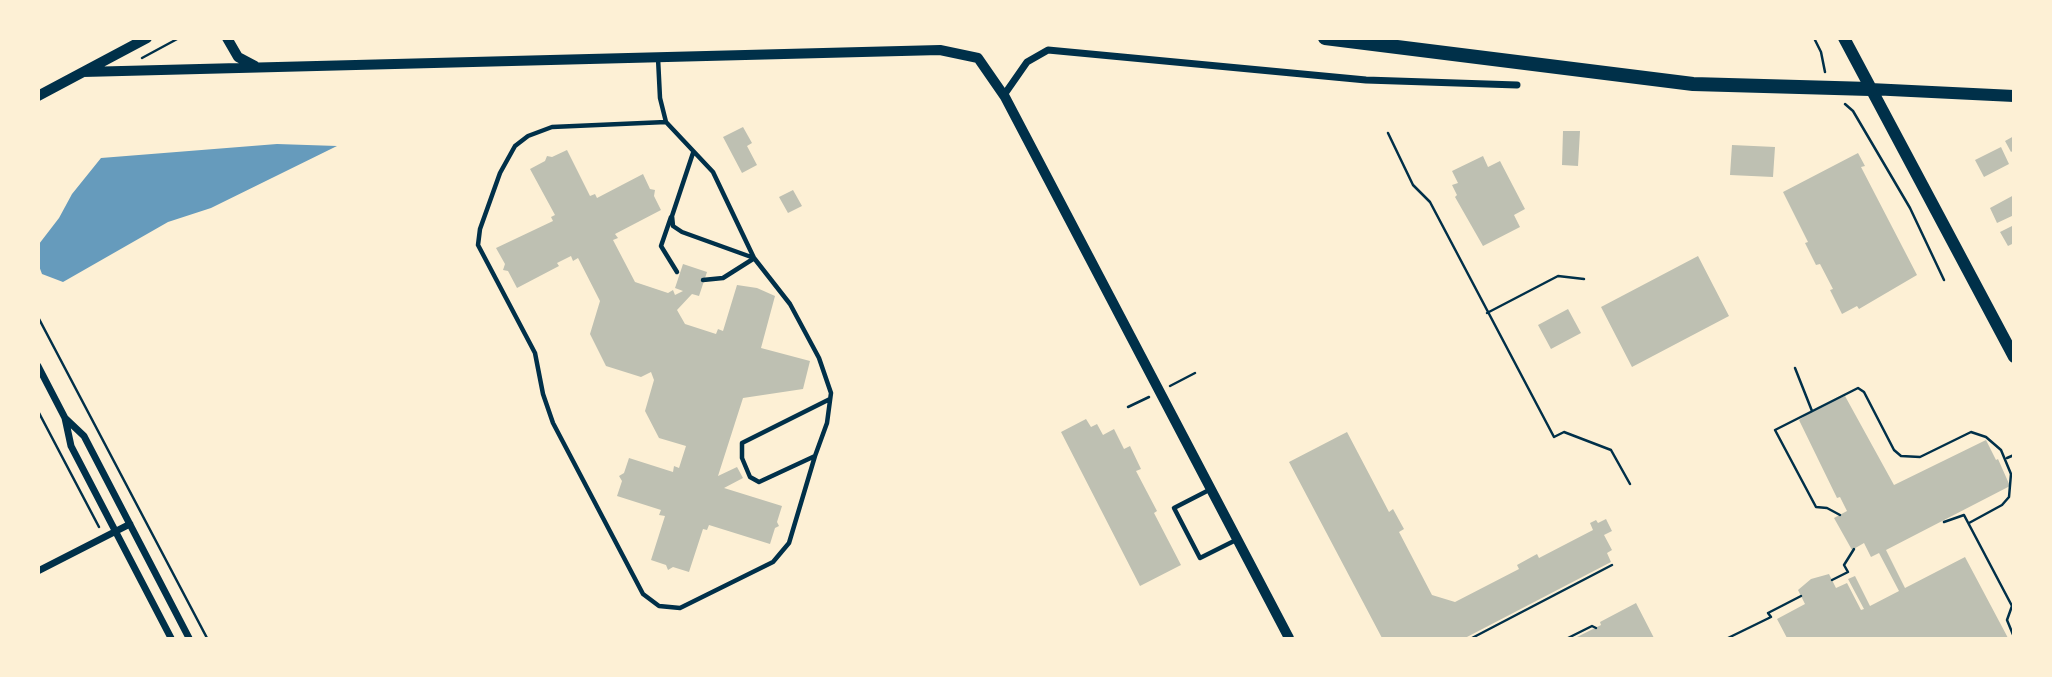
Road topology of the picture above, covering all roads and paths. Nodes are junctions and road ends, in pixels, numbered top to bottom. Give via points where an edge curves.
1 (147, 38) edge
2 (227, 38) edge
3 (1325, 38) edge
4 (1815, 40) edge
5 (1845, 41) edge
6 (658, 57) junction
7 (262, 68) junction
8 (83, 72) junction
9 (1517, 85) dead end
10 (1833, 88) junction
11 (1870, 89) junction
12 (1004, 94) junction
13 (38, 96) edge
14 (2014, 96) edge
15 (666, 122) junction
16 (1388, 134) dead end
17 (693, 153) junction
18 (672, 216) junction
19 (754, 258) junction
20 (677, 272) dead end
21 (1584, 279) dead end
22 (1944, 279) dead end
23 (703, 281) dead end
24 (1487, 313) junction
25 (38, 317) edge
26 (2014, 356) edge
27 (38, 366) edge
28 (1795, 368) dead end
29 (830, 399) junction
30 (1812, 411) junction
31 (65, 418) junction
32 (2014, 455) edge
33 (815, 457) junction
34 (2007, 458) junction
35 (1630, 484) dead end
36 (1211, 489) junction
37 (1840, 515) dead end
38 (1944, 522) dead end
39 (130, 523) junction
40 (1969, 523) junction
41 (116, 531) junction
42 (1237, 539) junction
43 (1854, 549) dead end
44 (1612, 565) dead end
45 (38, 571) edge
46 (1832, 580) dead end
47 (1801, 596) dead end
48 (1596, 628) dead end
49 (2014, 637) edge
50 (171, 639) edge
51 (189, 639) edge
52 (206, 639) edge
53 (1289, 639) edge
54 (1472, 639) edge
55 (1568, 639) edge
56 (1728, 639) edge

1 - 8 street
2 - 7 street via 239,57
3 - 10 highway via 1652,80
4 - 10 path via 1821,66
5 - 11 main road
6 - 7 street
6 - 12 street via 940,50 978,58
6 - 15 lane
7 - 8 street
8 - 13 street
9 - 12 street via 1354,79 1048,50 1027,62
10 - 11 highway
10 - 22 path via 1883,160
11 - 14 main road
11 - 26 main road
12 - 36 street
15 - 17 lane
15 - 33 lane via 551,127 515,146 500,173 478,245 535,353 554,423 643,594 659,606 680,608 773,562 789,543
16 - 24 path via 1413,185 1430,202
17 - 18 lane
17 - 19 lane via 713,172
18 - 19 lane via 673,226 682,232
18 - 20 lane via 661,247
19 - 23 lane via 723,278
19 - 29 lane via 790,304 819,358
21 - 24 path via 1558,276
24 - 35 path via 1554,438 1564,432 1611,450
25 - 52 path
27 - 31 street
28 - 30 path
29 - 33 lane
29 - 33 lane via 742,443 750,477 759,482
30 - 34 path via 1858,388 1901,456 1920,457 1971,432 1991,441
30 - 37 path via 1775,429 1816,508
31 - 39 street via 84,436
31 - 41 street via 71,446
32 - 34 path
34 - 40 path via 2012,480 2009,497
36 - 42 street
36 - 42 lane via 1174,508 1200,558
38 - 40 path via 1964,514
39 - 41 street
39 - 51 street
40 - 49 path via 2012,606 2007,620
41 - 45 street
41 - 50 street
42 - 53 street
43 - 46 path via 1844,565 1848,572
44 - 54 path
47 - 56 path
48 - 55 path

